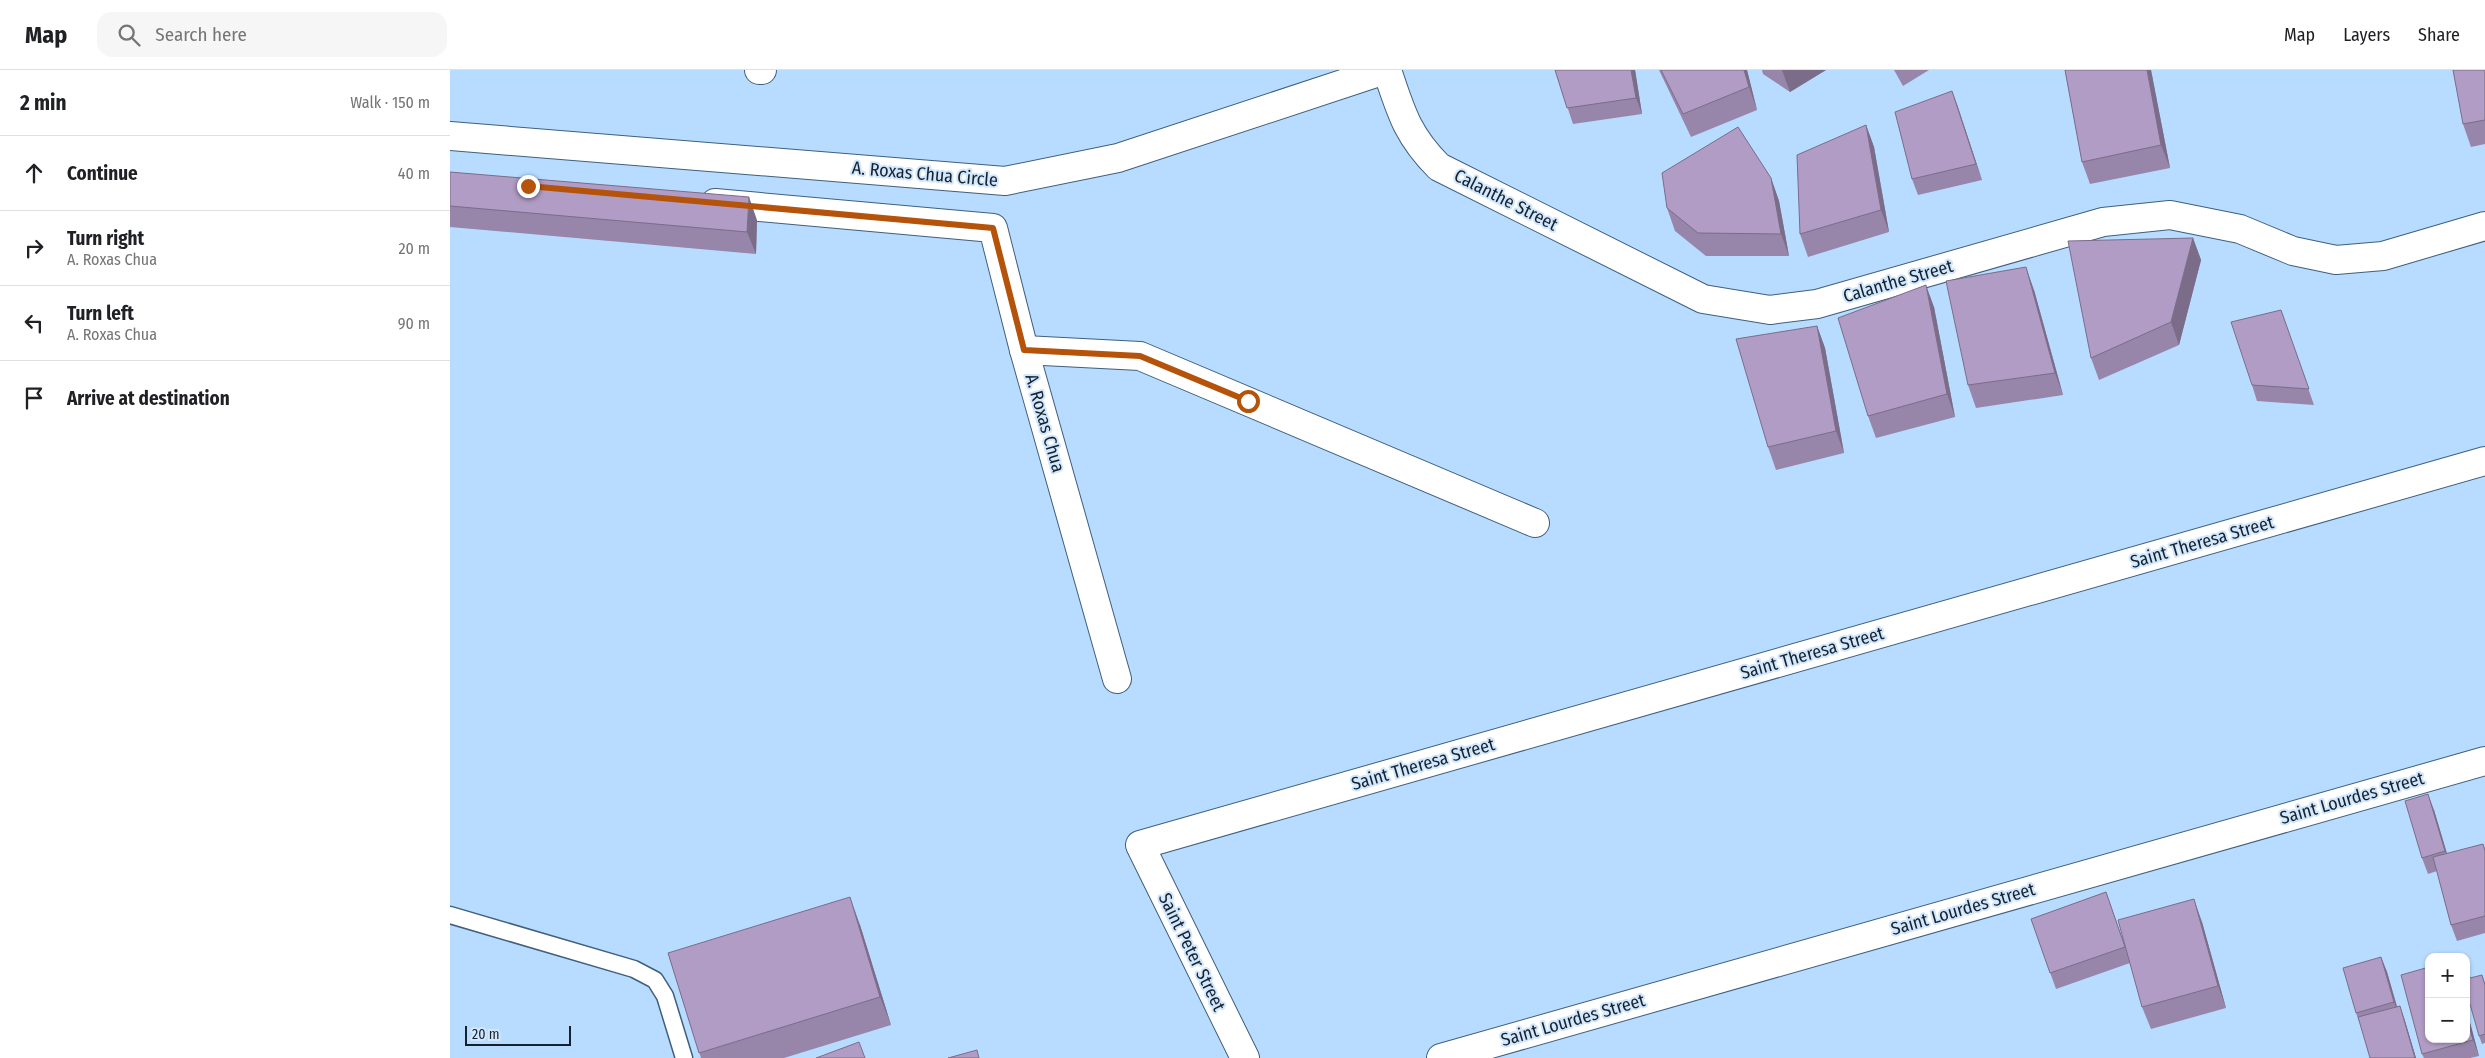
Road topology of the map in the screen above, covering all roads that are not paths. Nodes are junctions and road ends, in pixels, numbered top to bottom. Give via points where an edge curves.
1 (1386, 70) edge
2 (450, 136) edge
3 (687, 200) edge
4 (2485, 226) edge
5 (1024, 350) junction
6 (2485, 461) edge
7 (1535, 523) dead end
8 (1117, 679) dead end
9 (2485, 761) edge
10 (1140, 845) joint
11 (450, 916) edge
12 (684, 1058) edge
13 (1244, 1058) edge
14 (1441, 1058) edge

1 - 2 street, A. Roxas Chua Circle via 1118,158 1005,181
1 - 4 street, Calanthe Street via 1410,132 1439,167 1703,299 1770,310 1817,304 2103,222 2170,214 2240,229 2293,251 2336,260 2383,256
3 - 5 street, A. Roxas Chua via 993,228
5 - 7 street via 1140,356
5 - 8 street, A. Roxas Chua
6 - 10 street, Saint Theresa Street
9 - 14 street, Saint Lourdes Street
10 - 13 street, Saint Peter Street
11 - 12 lane via 634,969 655,980 665,996

